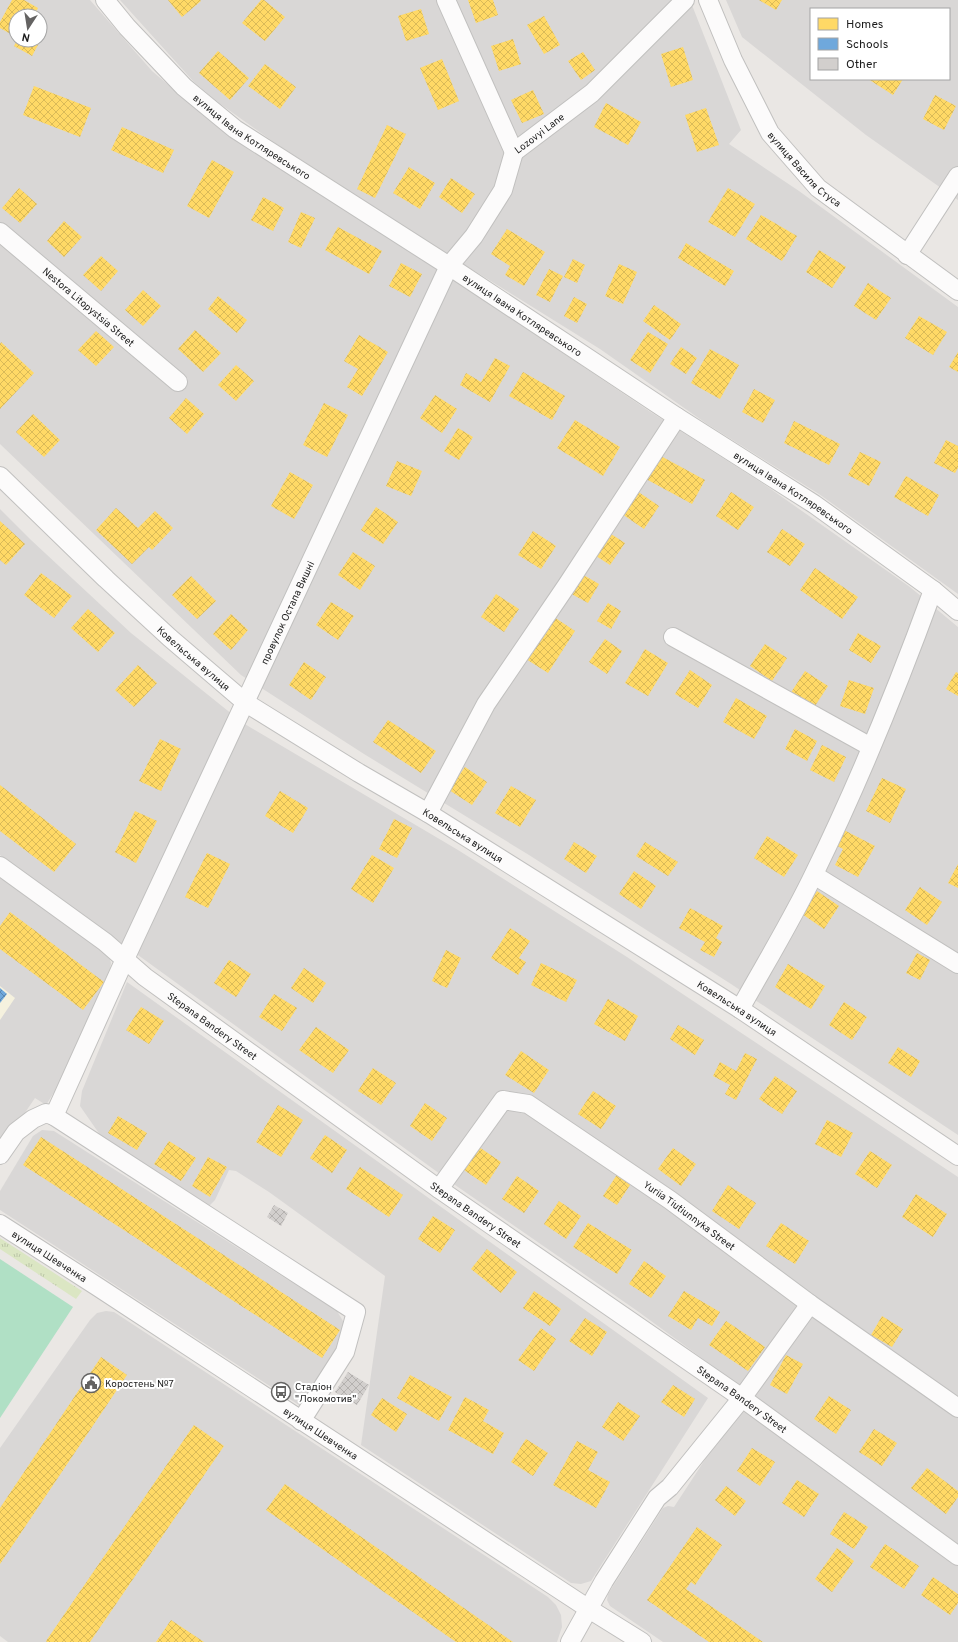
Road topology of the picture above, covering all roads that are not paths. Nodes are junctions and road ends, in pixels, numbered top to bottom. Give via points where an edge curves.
1 (105, 0) edge
2 (446, 0) edge
3 (686, 0) edge
4 (708, 0) edge
5 (514, 152) junction
6 (958, 176) edge
7 (0, 232) edge
8 (906, 255) junction
9 (449, 266) junction
10 (958, 291) edge
11 (178, 382) dead end
12 (677, 417) junction
13 (0, 476) edge
14 (933, 590) junction
15 (958, 611) edge
16 (673, 636) dead end
17 (246, 703) junction
18 (871, 747) junction
19 (428, 813) junction
20 (0, 866) edge
21 (814, 875) junction
22 (125, 959) junction
23 (958, 964) edge
24 (740, 1009) junction
25 (54, 1116) junction
26 (0, 1156) edge
27 (958, 1156) edge
28 (439, 1189) junction
29 (0, 1224) edge
30 (810, 1304) junction
31 (742, 1398) junction
32 (958, 1408) edge
33 (301, 1421) junction
34 (958, 1556) edge
35 (589, 1609) junction
36 (570, 1642) edge
37 (642, 1642) edge

1 - 9 street, вулиця Івана Котляревського via 184,87 235,129
2 - 5 street, Lozovyi Lane
3 - 5 street, Lozovyi Lane via 592,93
4 - 8 street, вулиця Василя Стуса via 733,60 770,133 818,188
5 - 9 street, провулок Остапа Вишні via 503,190 474,236
6 - 8 street
7 - 11 street, Nestora Litopystsia Street
8 - 10 street, вулиця Василя Стуса
9 - 12 street, вулиця Івана Котляревського
9 - 17 street, провулок Остапа Вишні
12 - 14 street, вулиця Івана Котляревського via 814,504
12 - 19 street via 568,585 486,704
13 - 17 street, Ковельська вулиця via 106,579
14 - 15 street, вулиця Івана Котляревського
14 - 18 street
16 - 18 street
17 - 19 street, Ковельська вулиця
17 - 22 street, провулок Остапа Вишні
18 - 21 street
19 - 24 street, Ковельська вулиця
20 - 22 street, Stepana Bandery Street
21 - 23 street
21 - 24 street
22 - 25 street, провулок Остапа Вишні
22 - 28 street, Stepana Bandery Street via 145,977
24 - 27 street, Ковельська вулиця
25 - 26 street via 46,1113 16,1132
25 - 33 street via 356,1312 345,1352
28 - 30 street, Yuriia Tiutiunnyka Street via 503,1100 528,1104 670,1200
28 - 31 street, Stepana Bandery Street
29 - 33 street, вулиця Шевченка
30 - 31 street
30 - 32 street, Yuriia Tiutiunnyka Street
31 - 34 street, Stepana Bandery Street
31 - 35 street via 670,1487 657,1498
33 - 35 street, вулиця Шевченка
35 - 36 street
35 - 37 street, вулиця Шевченка

